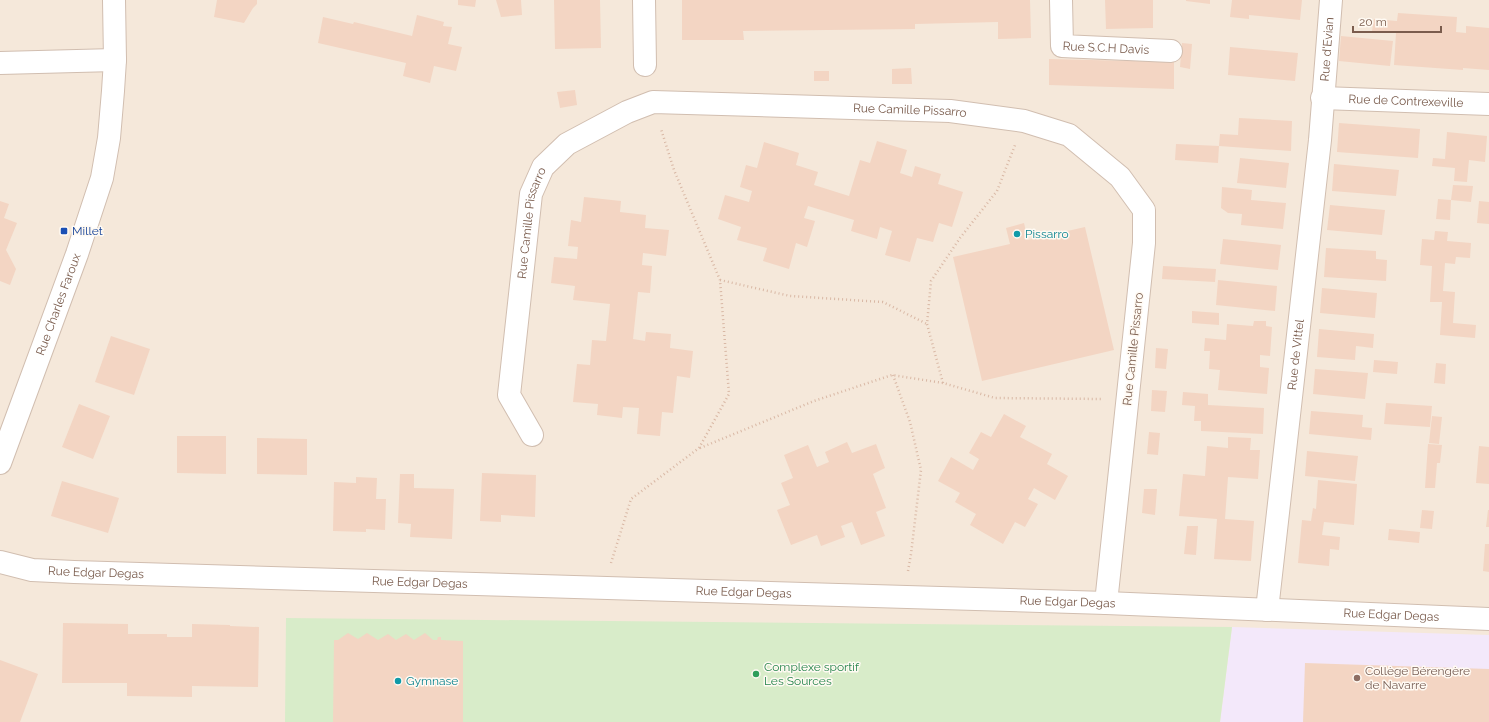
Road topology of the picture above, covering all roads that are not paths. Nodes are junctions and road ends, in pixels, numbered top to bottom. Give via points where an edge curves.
1 (114, 0) edge
2 (644, 0) edge
3 (1061, 0) edge
4 (1331, 0) edge
5 (1171, 51) dead end
6 (115, 60) junction
7 (0, 63) edge
8 (645, 65) dead end
9 (1322, 98) junction
10 (1489, 104) edge
11 (532, 435) dead end
12 (0, 463) edge
13 (0, 562) edge
14 (1106, 603) junction
15 (1267, 610) junction
16 (1489, 619) edge

1 - 6 street, Rue Charles Faroux
2 - 8 street
3 - 5 street, Rue S.C.H Davis via 1062,46
4 - 9 street, Rue d'Evian
6 - 7 street
6 - 12 street, Rue Charles Faroux via 110,138 102,178 77,254
9 - 10 street, Rue de Contrexeville
9 - 15 street, Rue de Vittel via 1320,140
11 - 14 street, Rue Camille Pissarro via 509,395 531,194 543,167 567,144 627,112 653,102 950,111 1024,121 1069,135 1120,177 1144,210 1144,243
13 - 14 street, Rue Edgar Degas via 32,570 74,572
14 - 15 street, Rue Edgar Degas
15 - 16 street, Rue Edgar Degas

